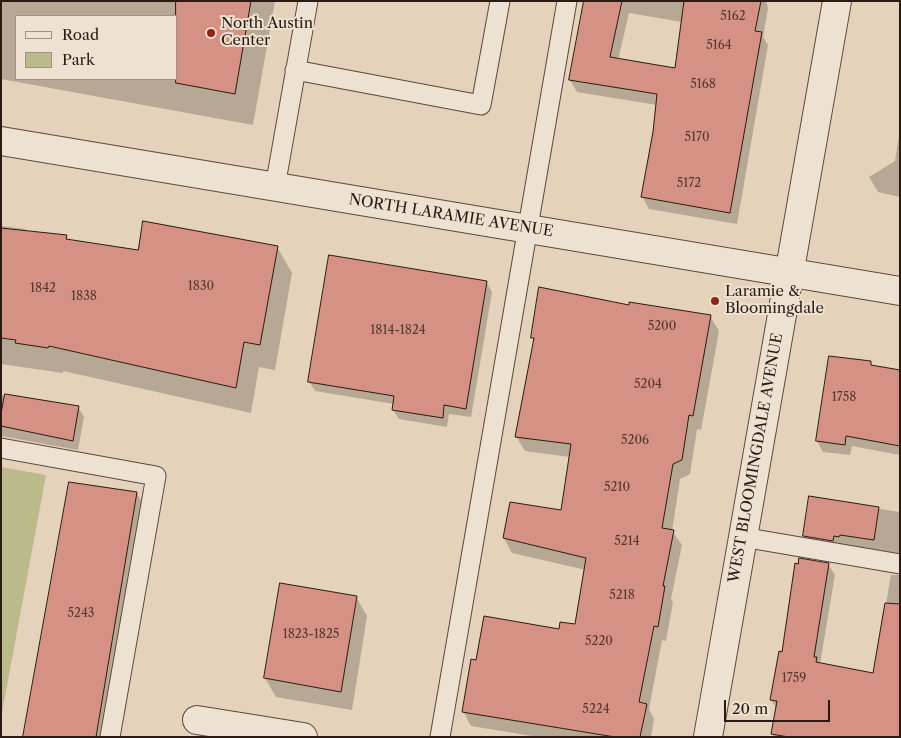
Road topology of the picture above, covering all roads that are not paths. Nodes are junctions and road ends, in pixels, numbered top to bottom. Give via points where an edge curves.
1 (308, 1) edge
2 (500, 1) edge
3 (567, 1) edge
4 (838, 1) edge
5 (295, 70) junction
6 (1, 141) edge
7 (275, 187) junction
8 (527, 229) junction
9 (789, 272) junction
10 (900, 291) edge
11 (1, 448) edge
12 (742, 537) junction
13 (900, 564) edge
14 (197, 720) dead end
15 (110, 737) edge
16 (303, 737) edge
17 (440, 737) edge
18 (708, 737) edge

1 - 5 lane
2 - 5 lane via 481,105
3 - 8 lane
4 - 9 street, WEST BLOOMINGDALE AVENUE
5 - 7 lane
6 - 7 street, NORTH LARAMIE AVENUE
7 - 8 street, NORTH LARAMIE AVENUE
8 - 9 street, NORTH LARAMIE AVENUE
8 - 17 lane
9 - 10 street, NORTH LARAMIE AVENUE
9 - 12 street, WEST BLOOMINGDALE AVENUE
11 - 15 lane via 156,476
12 - 13 lane
12 - 18 street, WEST BLOOMINGDALE AVENUE
14 - 16 street

